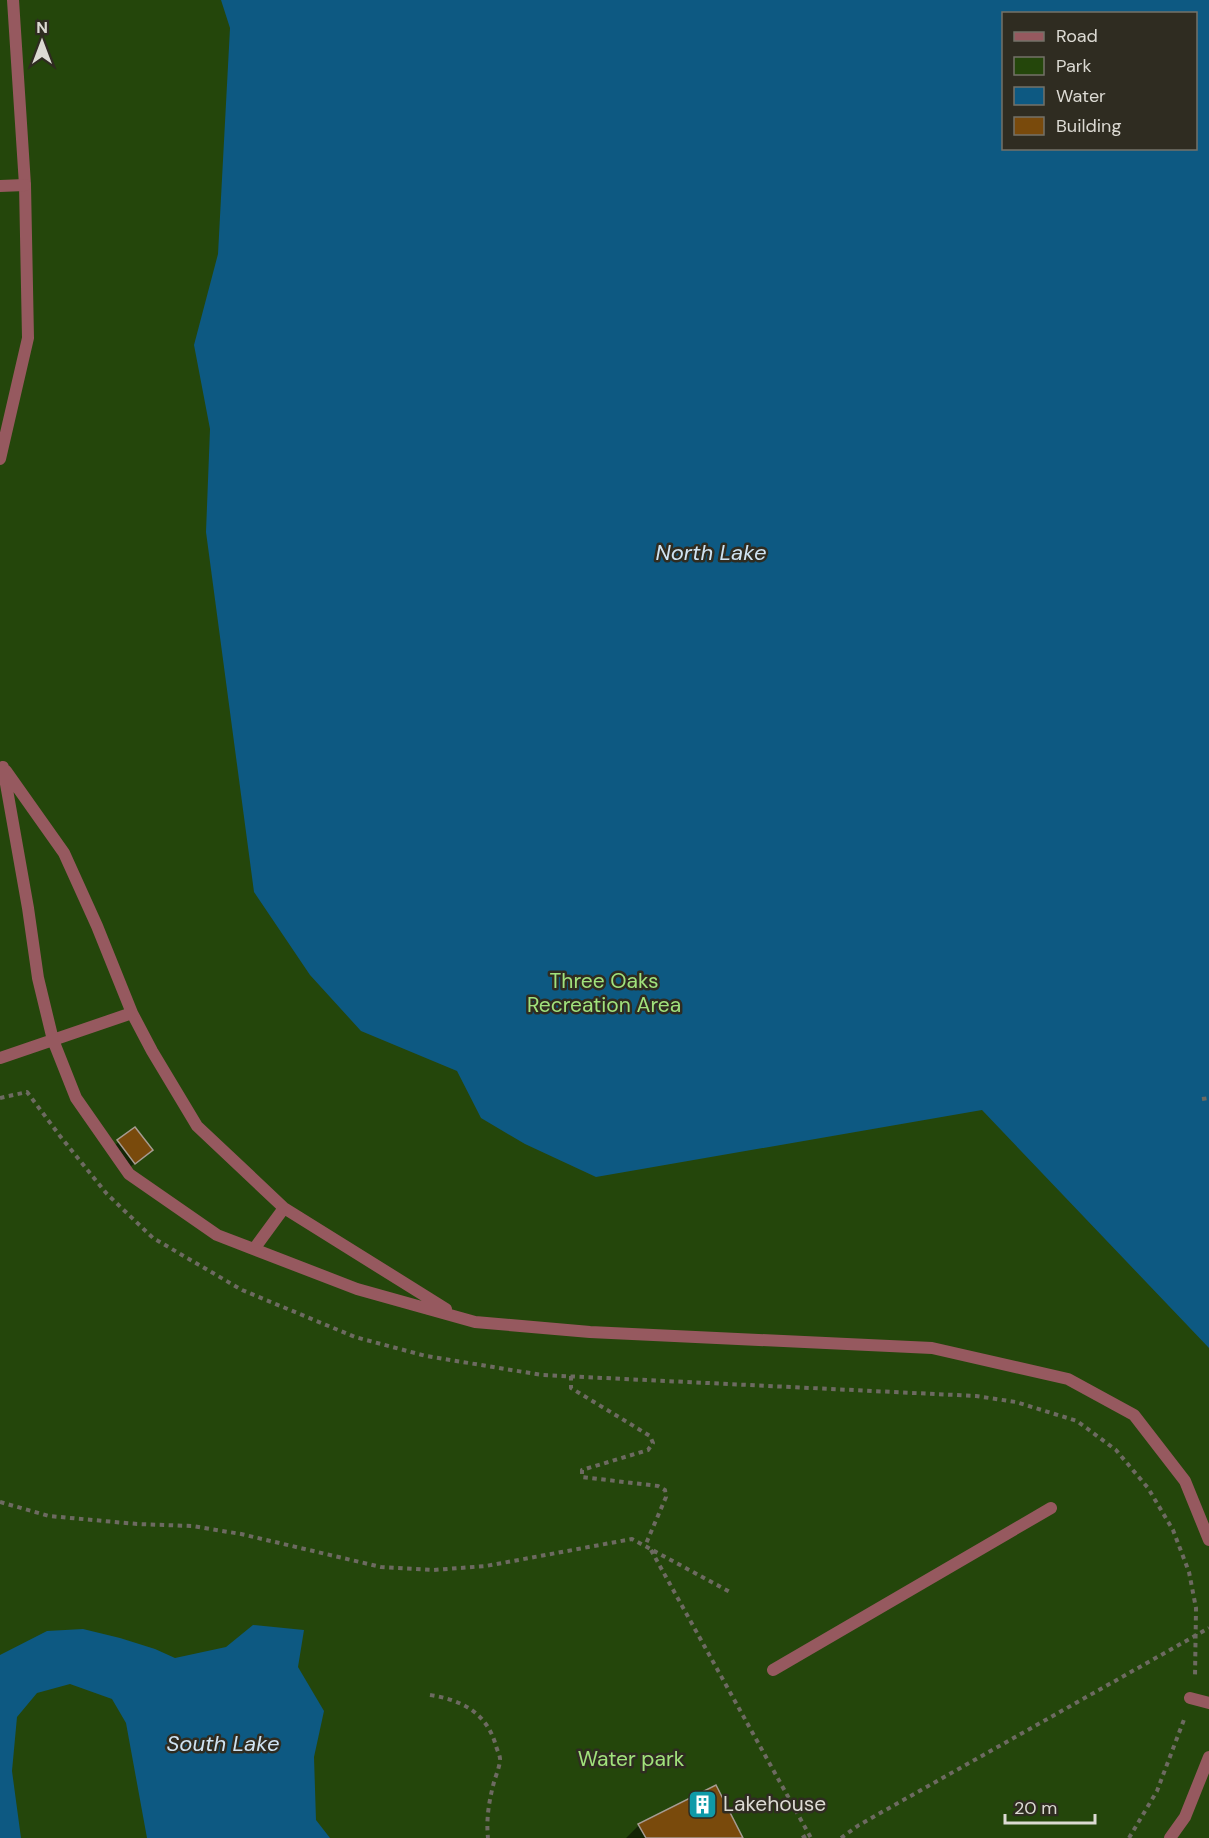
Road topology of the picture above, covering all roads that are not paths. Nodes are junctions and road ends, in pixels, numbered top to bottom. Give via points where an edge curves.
1 (13, 0) edge
2 (25, 185) junction
3 (0, 186) edge
4 (0, 459) edge
5 (1, 765) edge
6 (132, 1013) junction
7 (53, 1040) junction
8 (0, 1058) edge
9 (284, 1208) junction
10 (254, 1249) junction
11 (459, 1317) junction
12 (1051, 1509) dead end
13 (1209, 1540) edge
14 (773, 1670) dead end
15 (1190, 1698) road end
16 (1209, 1703) edge
17 (1209, 1757) edge
18 (1170, 1838) edge

1 - 2 street
2 - 3 street
2 - 4 street via 28,338
5 - 6 street via 64,853
5 - 7 street via 38,978
6 - 7 street
6 - 9 street via 197,1126
7 - 8 street
7 - 10 street via 76,1098 129,1174 217,1235
9 - 10 street
9 - 11 street
10 - 11 street via 357,1288
11 - 13 street via 475,1322 590,1332 932,1348 1068,1379 1134,1415 1185,1480
12 - 14 street
15 - 16 street
17 - 18 street via 1185,1817

